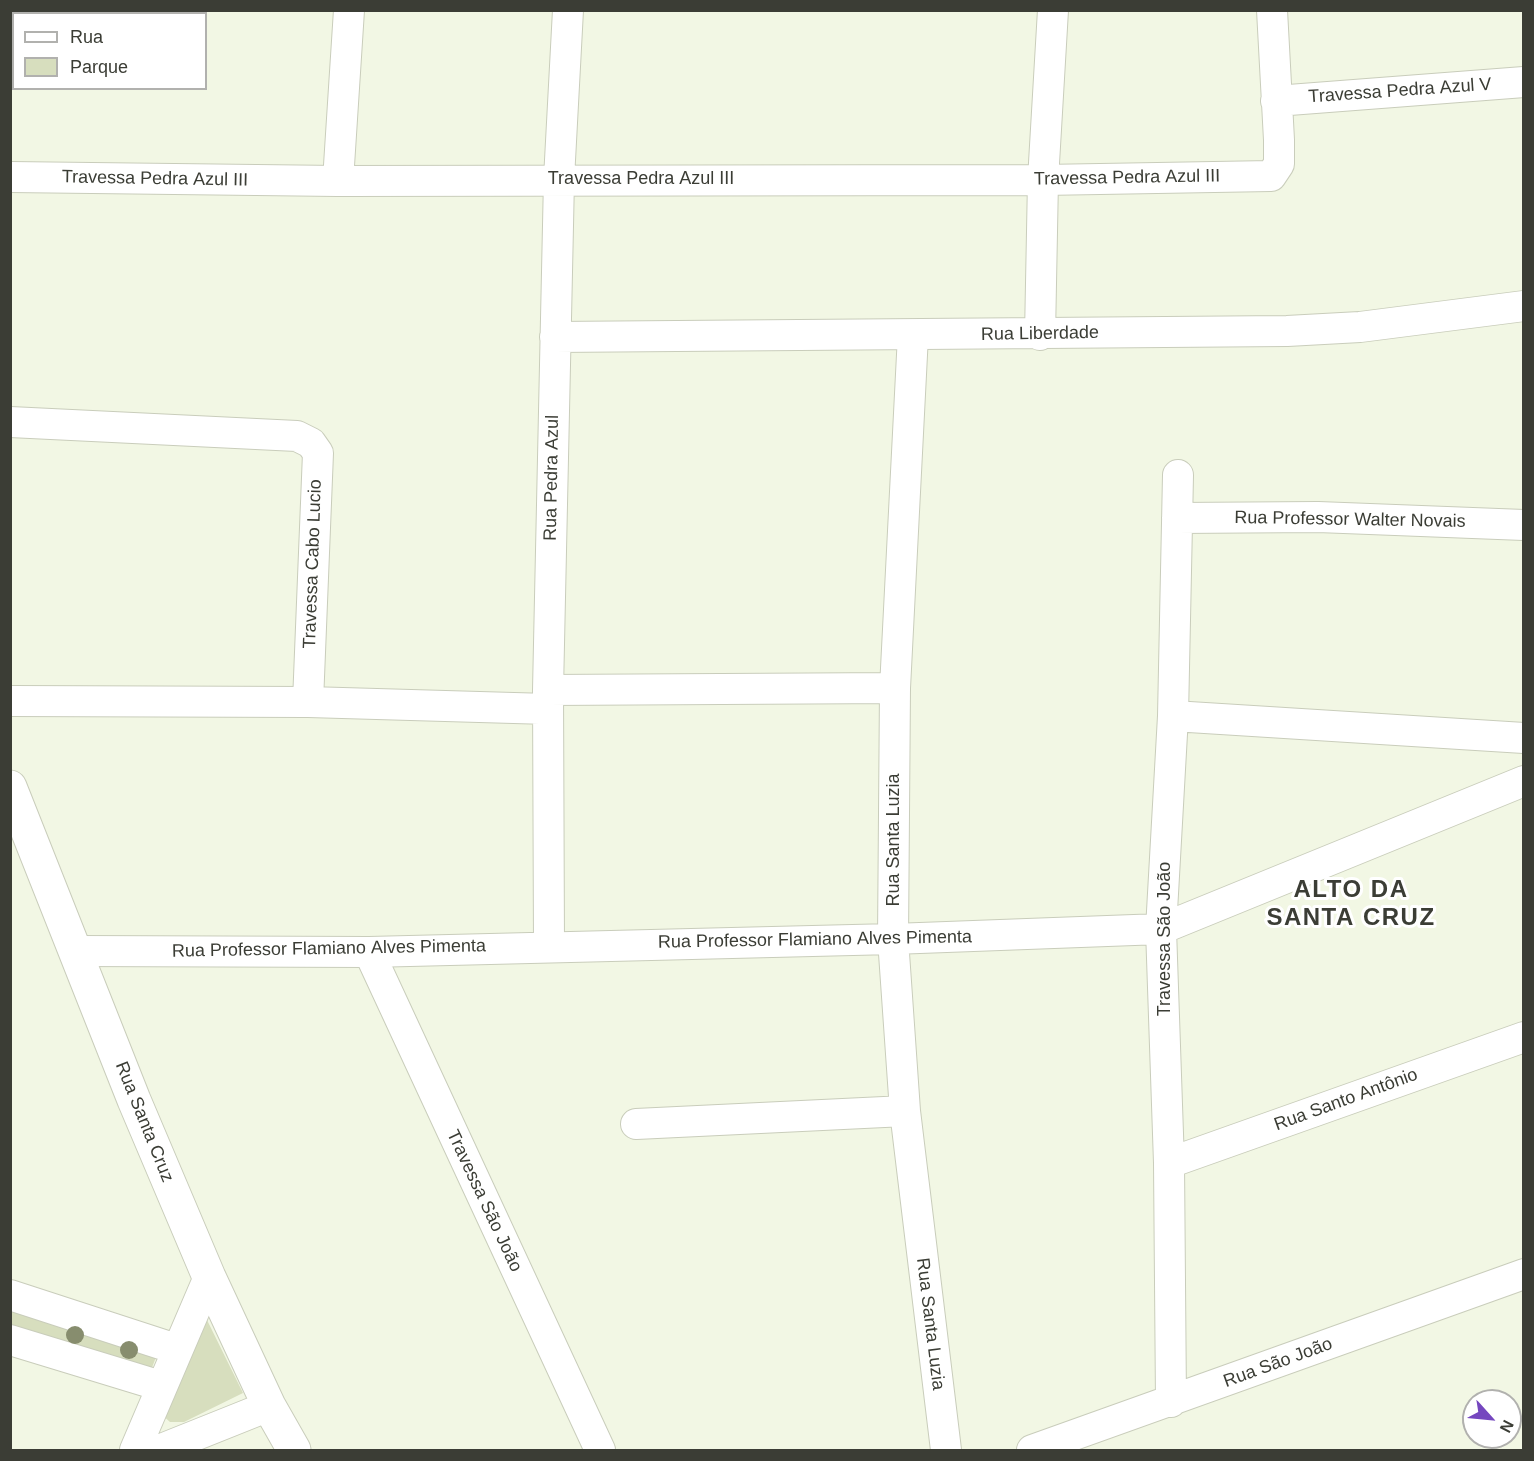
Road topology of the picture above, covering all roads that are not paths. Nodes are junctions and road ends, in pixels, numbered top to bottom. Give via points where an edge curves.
1 (349, 10) edge
2 (568, 10) edge
3 (1053, 10) edge
4 (1272, 10) edge
5 (1524, 82) edge
6 (1276, 100) junction
7 (10, 177) edge
8 (558, 179) junction
9 (1043, 180) junction
10 (338, 181) junction
11 (1524, 306) edge
12 (1040, 334) junction
13 (913, 335) junction
14 (555, 337) junction
15 (10, 422) edge
16 (1178, 475) dead end
17 (1177, 518) junction
18 (1524, 525) edge
19 (895, 688) junction
20 (548, 700) junction
21 (10, 701) edge
22 (308, 702) junction
23 (1173, 716) junction
24 (1524, 738) edge
25 (1524, 781) edge
26 (10, 787) edge
27 (1161, 929) junction
28 (893, 939) junction
29 (549, 946) junction
30 (77, 951) junction
31 (369, 952) junction
32 (1524, 1038) edge
33 (905, 1111) junction
34 (636, 1125) dead end
35 (1169, 1163) junction
36 (1524, 1274) edge
37 (209, 1277) junction
38 (10, 1295) edge
39 (10, 1340) edge
40 (176, 1349) junction
41 (161, 1386) junction
42 (1171, 1402) junction
43 (269, 1406) junction
44 (135, 1450) edge
45 (159, 1450) edge
46 (294, 1450) edge
47 (600, 1450) edge
48 (946, 1450) edge
49 (1032, 1450) edge

1 - 10 street
2 - 8 street, Rua Pedra Azul
3 - 9 street
4 - 6 street
5 - 6 street, Travessa Pedra Azul V
6 - 9 street, Travessa Pedra Azul III via 1279,164 1271,176
7 - 10 street, Travessa Pedra Azul III
8 - 9 street, Travessa Pedra Azul III
8 - 10 street, Travessa Pedra Azul III
8 - 14 street, Rua Pedra Azul
9 - 12 street
11 - 12 street, Rua Liberdade via 1360,327
12 - 13 street, Rua Liberdade
13 - 14 street, Rua Liberdade
13 - 19 street, Rua Santa Luzia
14 - 20 street, Rua Pedra Azul
15 - 22 street, Travessa Cabo Lucio via 297,436 311,443 318,453
16 - 17 street, Travessa São João
17 - 18 street, Rua Professor Walter Novais via 1318,517
17 - 23 street, Travessa São João
19 - 20 street
19 - 28 street, Rua Santa Luzia
20 - 22 street
20 - 29 street, Rua Pedra Azul
21 - 22 street
23 - 24 street
23 - 27 street, Travessa São João
25 - 27 street, Rua Professor Flamiano Alves Pimenta
26 - 30 main road, Rua Santa Cruz
27 - 28 street, Rua Professor Flamiano Alves Pimenta
27 - 35 street, Travessa São João
28 - 29 street, Rua Professor Flamiano Alves Pimenta
28 - 33 street, Rua Santa Luzia
29 - 31 street, Rua Professor Flamiano Alves Pimenta
30 - 31 street, Rua Professor Flamiano Alves Pimenta
30 - 37 main road, Rua Santa Cruz via 134,1100
31 - 47 street, Travessa São João
32 - 35 street, Rua Santo Antônio
33 - 34 street
33 - 48 street, Rua Santa Luzia
35 - 42 street, Travessa São João
36 - 42 street, Rua São João
37 - 40 street
37 - 43 main road, Rua Santa Cruz
38 - 40 street
39 - 41 street
40 - 41 street
41 - 44 street
42 - 49 street, Rua São João
43 - 45 street
43 - 46 main road, Rua Santa Cruz

